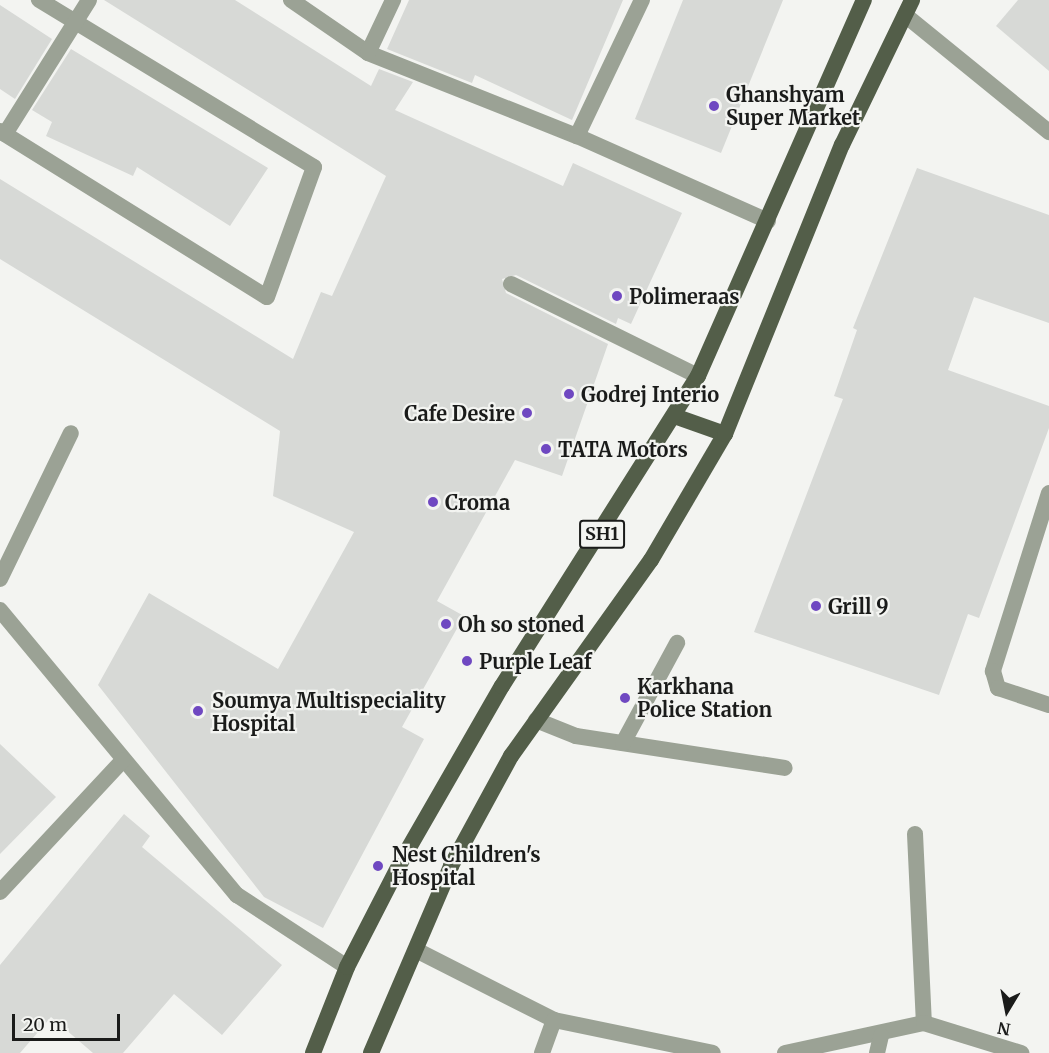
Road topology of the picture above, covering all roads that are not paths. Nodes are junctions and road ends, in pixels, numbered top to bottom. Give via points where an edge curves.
1 (39, 0) edge
2 (89, 0) edge
3 (291, 0) edge
4 (393, 0) edge
5 (642, 0) edge
6 (864, 0) edge
7 (908, 8) edge
8 (74, 23) junction
9 (368, 53) junction
10 (2, 132) edge
11 (1049, 132) edge
12 (577, 136) junction
13 (768, 221) junction
14 (511, 284) dead end
15 (698, 376) junction
16 (677, 417) junction
17 (71, 433) dead end
18 (725, 434) junction
19 (1049, 493) edge
20 (0, 579) edge
21 (0, 610) edge
22 (678, 643) dead end
23 (1049, 705) edge
24 (536, 720) junction
25 (623, 743) junction
26 (123, 760) junction
27 (785, 768) dead end
28 (915, 834) dead end
29 (0, 892) edge
30 (418, 951) junction
31 (347, 967) junction
32 (554, 1020) junction
33 (924, 1023) junction
34 (881, 1035) junction
35 (313, 1053) edge
36 (371, 1053) edge
37 (542, 1053) edge
38 (713, 1053) edge
39 (785, 1053) edge
40 (878, 1053) edge
41 (1021, 1053) edge

1 - 8 street
2 - 8 street
3 - 9 street
4 - 9 street
5 - 12 street
6 - 13 main road, SH1
7 - 11 street
7 - 18 main road, SH1 via 842,145
8 - 10 street
8 - 10 street via 314,167 267,297
9 - 12 street
12 - 13 street
13 - 15 main road, SH1
14 - 15 street
15 - 16 main road, SH1
16 - 18 main road
16 - 31 main road, SH1 via 502,686
17 - 20 street
18 - 24 main road, SH1 via 651,560
19 - 23 street via 993,671 998,688
21 - 26 street
22 - 25 street
24 - 25 street via 576,736
24 - 30 main road, SH1 via 451,866
25 - 27 street
26 - 29 street
26 - 31 street via 237,895
28 - 33 street
30 - 32 street
30 - 36 main road, SH1
31 - 35 main road, SH1
32 - 37 street
32 - 38 street
33 - 34 street
33 - 41 street
34 - 39 street
34 - 40 street

